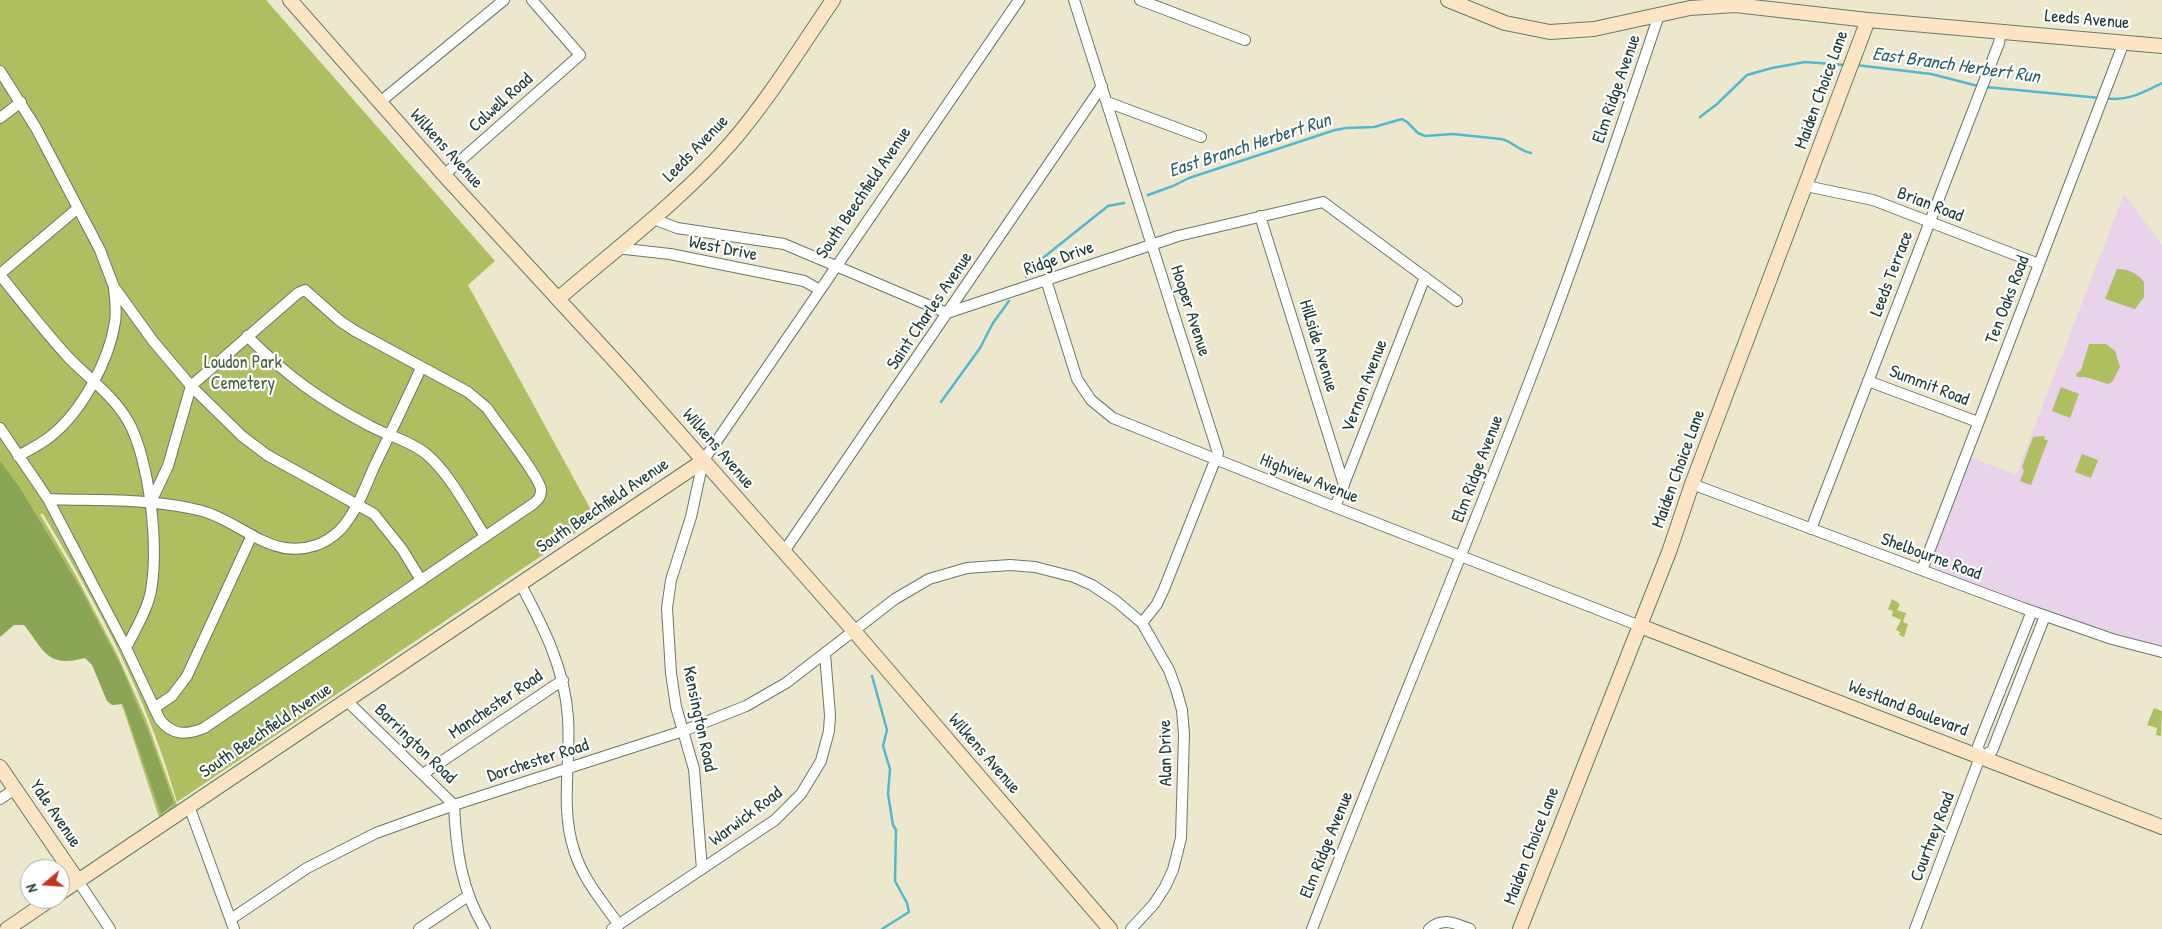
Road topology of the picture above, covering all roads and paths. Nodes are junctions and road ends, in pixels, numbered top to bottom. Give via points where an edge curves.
1 (290, 0) edge
2 (504, 0) edge
3 (532, 0) edge
4 (833, 0) edge
5 (1019, 0) edge
6 (1074, 0) edge
7 (1140, 0) edge
8 (1448, 0) edge
9 (1659, 15) junction
10 (1868, 20) junction
11 (2001, 31) junction
12 (1245, 40) dead end
13 (2124, 42) junction
14 (2162, 46) edge
15 (0, 72) edge
16 (1102, 86) junction
17 (21, 102) junction
18 (380, 102) junction
19 (1107, 102) junction
20 (0, 118) edge
21 (1201, 137) dead end
22 (444, 175) junction
23 (1806, 186) junction
24 (78, 208) junction
25 (1260, 216) junction
26 (652, 218) junction
27 (1929, 222) junction
28 (1152, 245) junction
29 (616, 248) junction
30 (2039, 264) junction
31 (837, 266) junction
32 (0, 274) edge
33 (1425, 277) junction
34 (1046, 280) junction
35 (114, 287) junction
36 (820, 290) junction
37 (559, 298) junction
38 (1457, 300) dead end
39 (947, 313) junction
40 (247, 336) junction
41 (421, 368) junction
42 (1868, 381) junction
43 (94, 382) junction
44 (191, 386) junction
45 (1978, 422) junction
46 (0, 428) edge
47 (389, 436) junction
48 (18, 456) junction
49 (1216, 459) junction
50 (703, 461) junction
51 (1692, 484) junction
52 (1344, 485) junction
53 (48, 499) junction
54 (150, 504) junction
55 (357, 505) junction
56 (1335, 508) junction
57 (1812, 529) junction
58 (252, 535) junction
59 (485, 536) junction
60 (783, 553) junction
61 (1461, 556) junction
62 (1922, 570) junction
63 (421, 580) junction
64 (520, 583) junction
65 (2032, 611) junction
66 (2045, 616) junction
67 (1142, 623) junction
68 (1640, 626) junction
69 (854, 631) junction
70 (126, 648) junction
71 (2162, 652) edge
72 (824, 654) junction
73 (562, 680) junction
74 (346, 700) junction
75 (154, 708) junction
76 (683, 731) junction
77 (1980, 757) junction
78 (0, 768) edge
79 (568, 768) junction
80 (423, 774) junction
81 (15, 789) junction
82 (0, 799) edge
83 (454, 804) junction
84 (189, 806) junction
85 (2156, 825) edge
86 (702, 868) junction
87 (78, 881) junction
88 (70, 886) edge
89 (468, 896) junction
90 (37, 909) edge
91 (230, 919) junction
92 (615, 927) edge
93 (7, 929) edge
94 (110, 929) edge
95 (234, 929) edge
96 (419, 929) edge
97 (484, 929) edge
98 (1110, 929) edge
99 (1130, 929) edge
100 (1312, 929) edge
101 (1429, 929) edge
102 (1470, 929) edge
103 (1520, 929) edge
104 (1915, 929) edge

1 - 18 street, Wilkens Avenue
2 - 18 street
3 - 22 street, Calwell Road via 580,55
4 - 26 street, Leeds Avenue via 735,138
5 - 31 street, South Beechfield Avenue
6 - 16 street, Hooper Avenue
7 - 12 street
8 - 9 street, Leeds Avenue via 1505,23 1550,32 1594,29
9 - 10 street, Leeds Avenue via 1704,6 1735,5
9 - 61 street, Elm Ridge Avenue via 1579,249
10 - 11 street, Leeds Avenue
10 - 23 street, Maiden Choice Lane
11 - 13 street, Leeds Avenue
11 - 27 street, Leeds Terrace
13 - 14 street, Leeds Avenue
13 - 30 street, Ten Oaks Road
15 - 17 street
16 - 19 street, Hooper Avenue
16 - 39 street, Saint Charles Avenue
17 - 20 street
17 - 24 street
18 - 22 street, Wilkens Avenue
19 - 21 street
19 - 28 street, Hooper Avenue
22 - 37 street, Wilkens Avenue
23 - 27 street, Brian Road via 1873,200
23 - 51 street, Maiden Choice Lane
24 - 32 street
24 - 35 street via 100,250
25 - 28 street, Ridge Drive
25 - 33 street, Ridge Drive via 1324,202
25 - 52 street, Hillside Avenue
26 - 29 street, Leeds Avenue
26 - 31 street via 677,228 784,244
27 - 30 street, Brian Road
27 - 42 street, Leeds Terrace
28 - 34 street, Ridge Drive
28 - 49 street, Hooper Avenue via 1218,453
29 - 36 street, West Drive via 670,254 804,281
29 - 37 street, Leeds Avenue
30 - 45 street, Ten Oaks Road
31 - 36 street, South Beechfield Avenue
31 - 39 street
32 - 43 street via 46,332
33 - 38 street, Ridge Drive
33 - 52 street, Vernon Avenue
34 - 39 street, Ridge Drive
34 - 49 street, Highview Avenue via 1075,374 1091,400 1113,418
35 - 43 street via 114,328
35 - 44 street
36 - 50 street, South Beechfield Avenue
37 - 50 street, Wilkens Avenue
39 - 60 street, Saint Charles Avenue
40 - 41 street via 301,290 306,290 355,332
40 - 44 street
40 - 47 street via 296,382
41 - 47 street
41 - 59 street via 479,399 540,485 539,499
42 - 45 street, Summit Road
42 - 57 street, Leeds Terrace
43 - 48 street via 64,424
43 - 54 street via 128,421 138,448
44 - 54 street via 168,466
44 - 55 street via 242,436 267,454
45 - 62 street, Ten Oaks Road
46 - 48 street
47 - 55 street
47 - 59 street via 426,454
48 - 53 street
49 - 56 street, Highview Avenue
49 - 67 street via 1164,589
50 - 60 street, Wilkens Avenue
50 - 64 street, South Beechfield Avenue
50 - 76 street, Kensington Road via 691,517 671,580 667,608 671,673
51 - 57 street, Shelbourne Road
51 - 68 street, Maiden Choice Lane
52 - 56 street, Vernon Avenue
53 - 54 street
53 - 70 street
54 - 58 street via 205,512
54 - 70 street via 155,558 153,582 148,601
55 - 58 street via 336,534 307,548 282,547
55 - 63 street via 380,519
56 - 61 street, Highview Avenue
57 - 62 street, Shelbourne Road
58 - 75 street via 187,676 172,696
59 - 63 street
60 - 69 street, Wilkens Avenue
61 - 68 street, Highview Avenue
61 - 100 street, Elm Ridge Avenue
62 - 65 street, Shelbourne Road
63 - 75 street via 204,728 178,734 165,727
64 - 73 street via 545,630
64 - 74 street, South Beechfield Avenue
65 - 66 street, Shelbourne Road
65 - 77 street, Courtney Road via 1978,746
66 - 71 street, Shelbourne Road
66 - 77 street, Courtney Road via 1992,751
67 - 69 street, Alan Drive via 1092,585 1058,572 1010,565 967,568 929,579 895,598
67 - 99 street, Alan Drive via 1169,670 1182,710 1182,828 1178,853 1166,887
68 - 77 street, Westland Boulevard
68 - 103 street, Maiden Choice Lane
69 - 72 street, Dorchester Road
69 - 98 street, Wilkens Avenue
70 - 75 street
72 - 76 street, Dorchester Road via 786,683 746,706
72 - 86 street, Warwick Road via 829,731 813,777 802,794 775,820
73 - 79 street via 568,718
73 - 80 street, Manchester Road
74 - 80 street, Barrington Road
74 - 84 street, South Beechfield Avenue
76 - 79 street, Dorchester Road
76 - 86 street, Kensington Road via 694,769
77 - 85 street, Westland Boulevard
77 - 104 street, Courtney Road
78 - 81 street, Yale Avenue
79 - 83 street, Dorchester Road
79 - 92 street via 567,814 574,851 580,868
80 - 83 street, Barrington Road
81 - 82 street
81 - 87 street, Yale Avenue
83 - 89 street, Barrington Road via 456,842
83 - 91 street, Dorchester Road via 343,848 306,868
84 - 87 street, South Beechfield Avenue
84 - 91 street
86 - 92 street, Warwick Road
87 - 88 street, South Beechfield Avenue
87 - 94 street
89 - 96 street
89 - 97 street, Barrington Road
90 - 93 street
91 - 95 street
101 - 102 street via 1446,921

